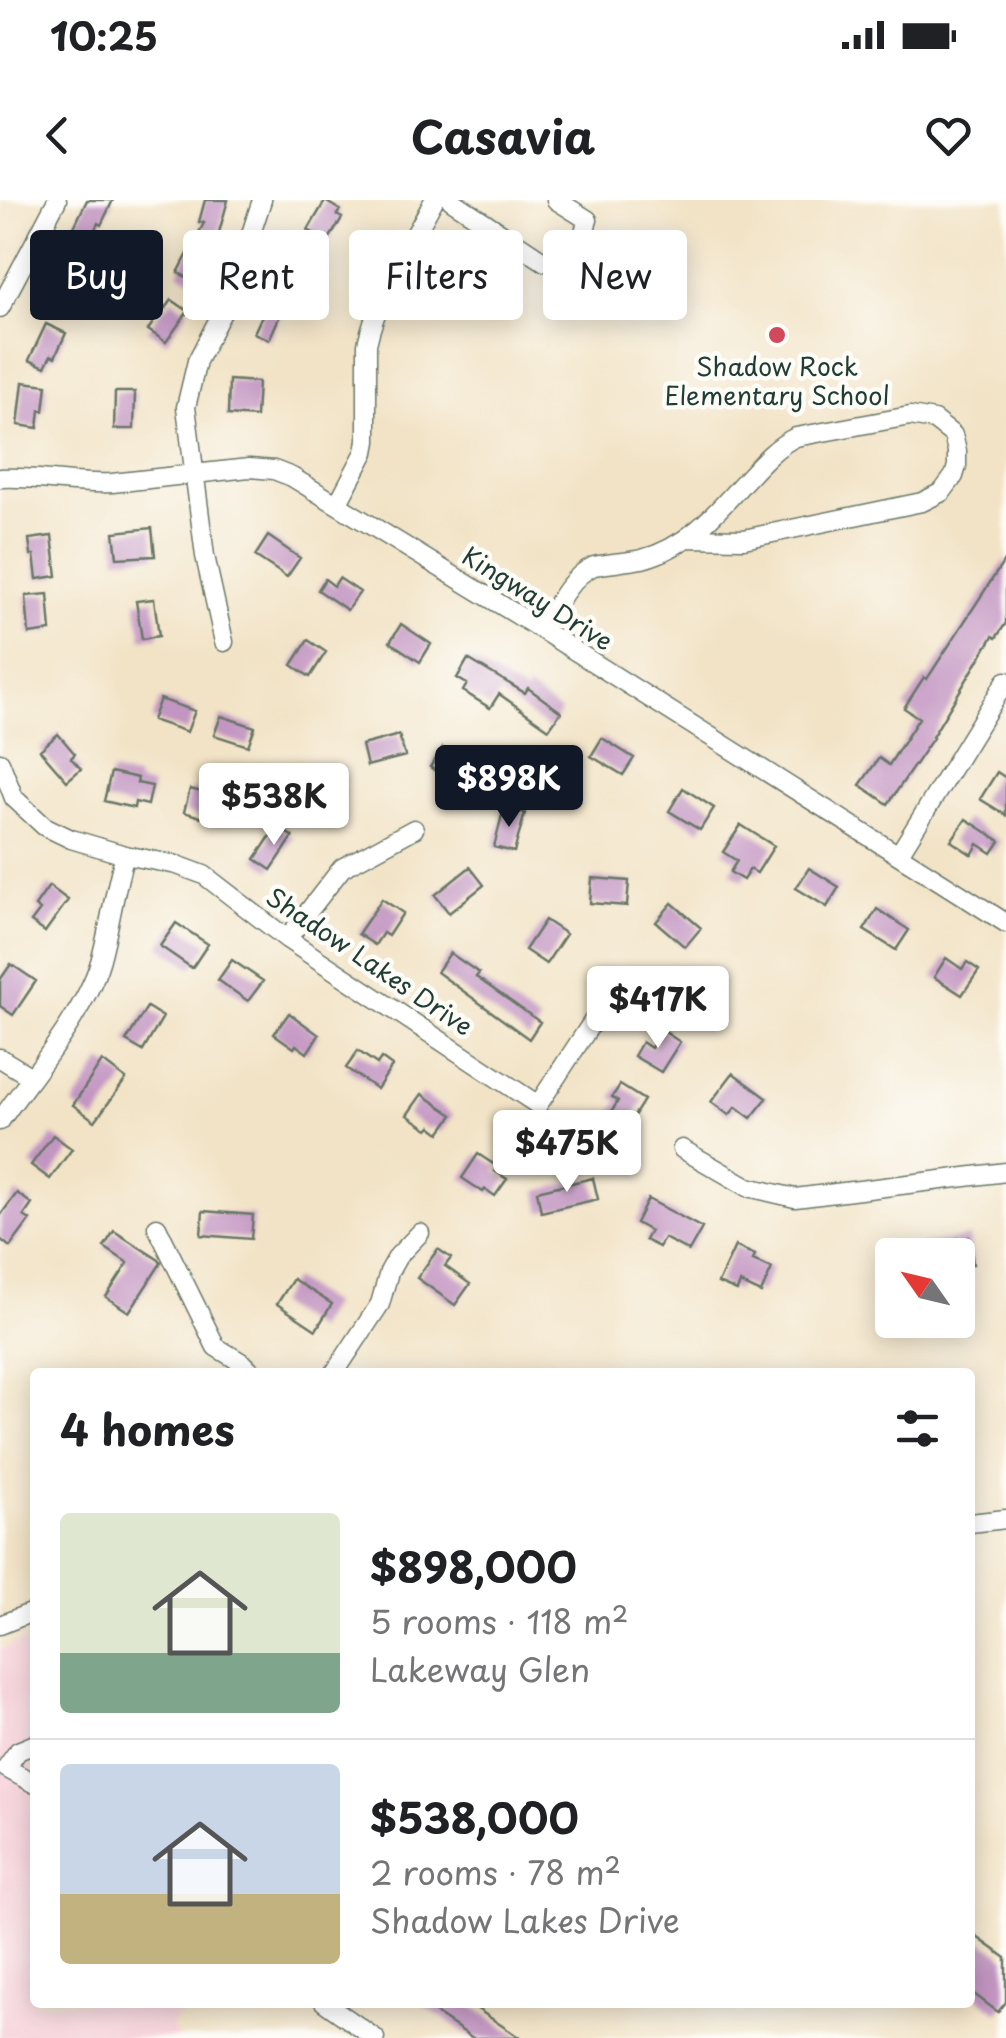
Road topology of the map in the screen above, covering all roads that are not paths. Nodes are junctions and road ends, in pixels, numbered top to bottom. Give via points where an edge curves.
1 (57, 200) edge
2 (262, 200) edge
3 (434, 200) edge
4 (451, 200) edge
5 (556, 200) edge
6 (0, 308) edge
7 (194, 474) junction
8 (0, 478) edge
9 (338, 503) junction
10 (688, 538) junction
11 (542, 630) junction
12 (224, 642) dead end
13 (1006, 681) edge
14 (0, 762) edge
15 (414, 829) dead end
16 (900, 854) junction
17 (125, 855) junction
18 (1006, 923) edge
19 (287, 939) junction
20 (622, 977) dead end
21 (0, 1058) edge
22 (30, 1077) junction
23 (0, 1121) edge
24 (682, 1149) dead end
25 (1006, 1172) edge
26 (157, 1227) dead end
27 (420, 1233) dead end
28 (248, 1368) edge
29 (339, 1368) edge
30 (1006, 1519) edge
31 (975, 1522) edge
32 (30, 1613) edge
33 (0, 1625) edge
34 (30, 1746) edge
35 (30, 1781) edge
36 (332, 2008) edge
37 (375, 2038) edge

1 - 6 street
2 - 7 street via 238,278 188,391
3 - 9 street via 370,330 365,452
4 - 5 street via 556,263 578,250 588,220
7 - 8 street, Kingway Drive via 93,484
7 - 9 street, Kingway Drive via 274,470
7 - 12 street
9 - 11 street, Kingway Drive
10 - 10 street via 744,539 922,502 954,476 953,434 934,420 910,416 796,437
10 - 11 street via 649,557 586,569
11 - 16 street, Kingway Drive
13 - 16 street
14 - 17 street, Shadow Lakes Drive via 14,798 44,826
15 - 19 street via 342,868
16 - 18 street, Kingway Drive
17 - 19 street, Shadow Lakes Drive via 204,875
17 - 22 street via 99,964 72,1019
19 - 20 street, Shadow Lakes Drive via 538,1106
21 - 22 street
22 - 23 street
24 - 25 street via 748,1187 795,1198
26 - 28 street via 216,1347
27 - 29 street via 398,1256 380,1304
30 - 31 street
32 - 33 street
34 - 35 street via 6,1768
36 - 37 street

